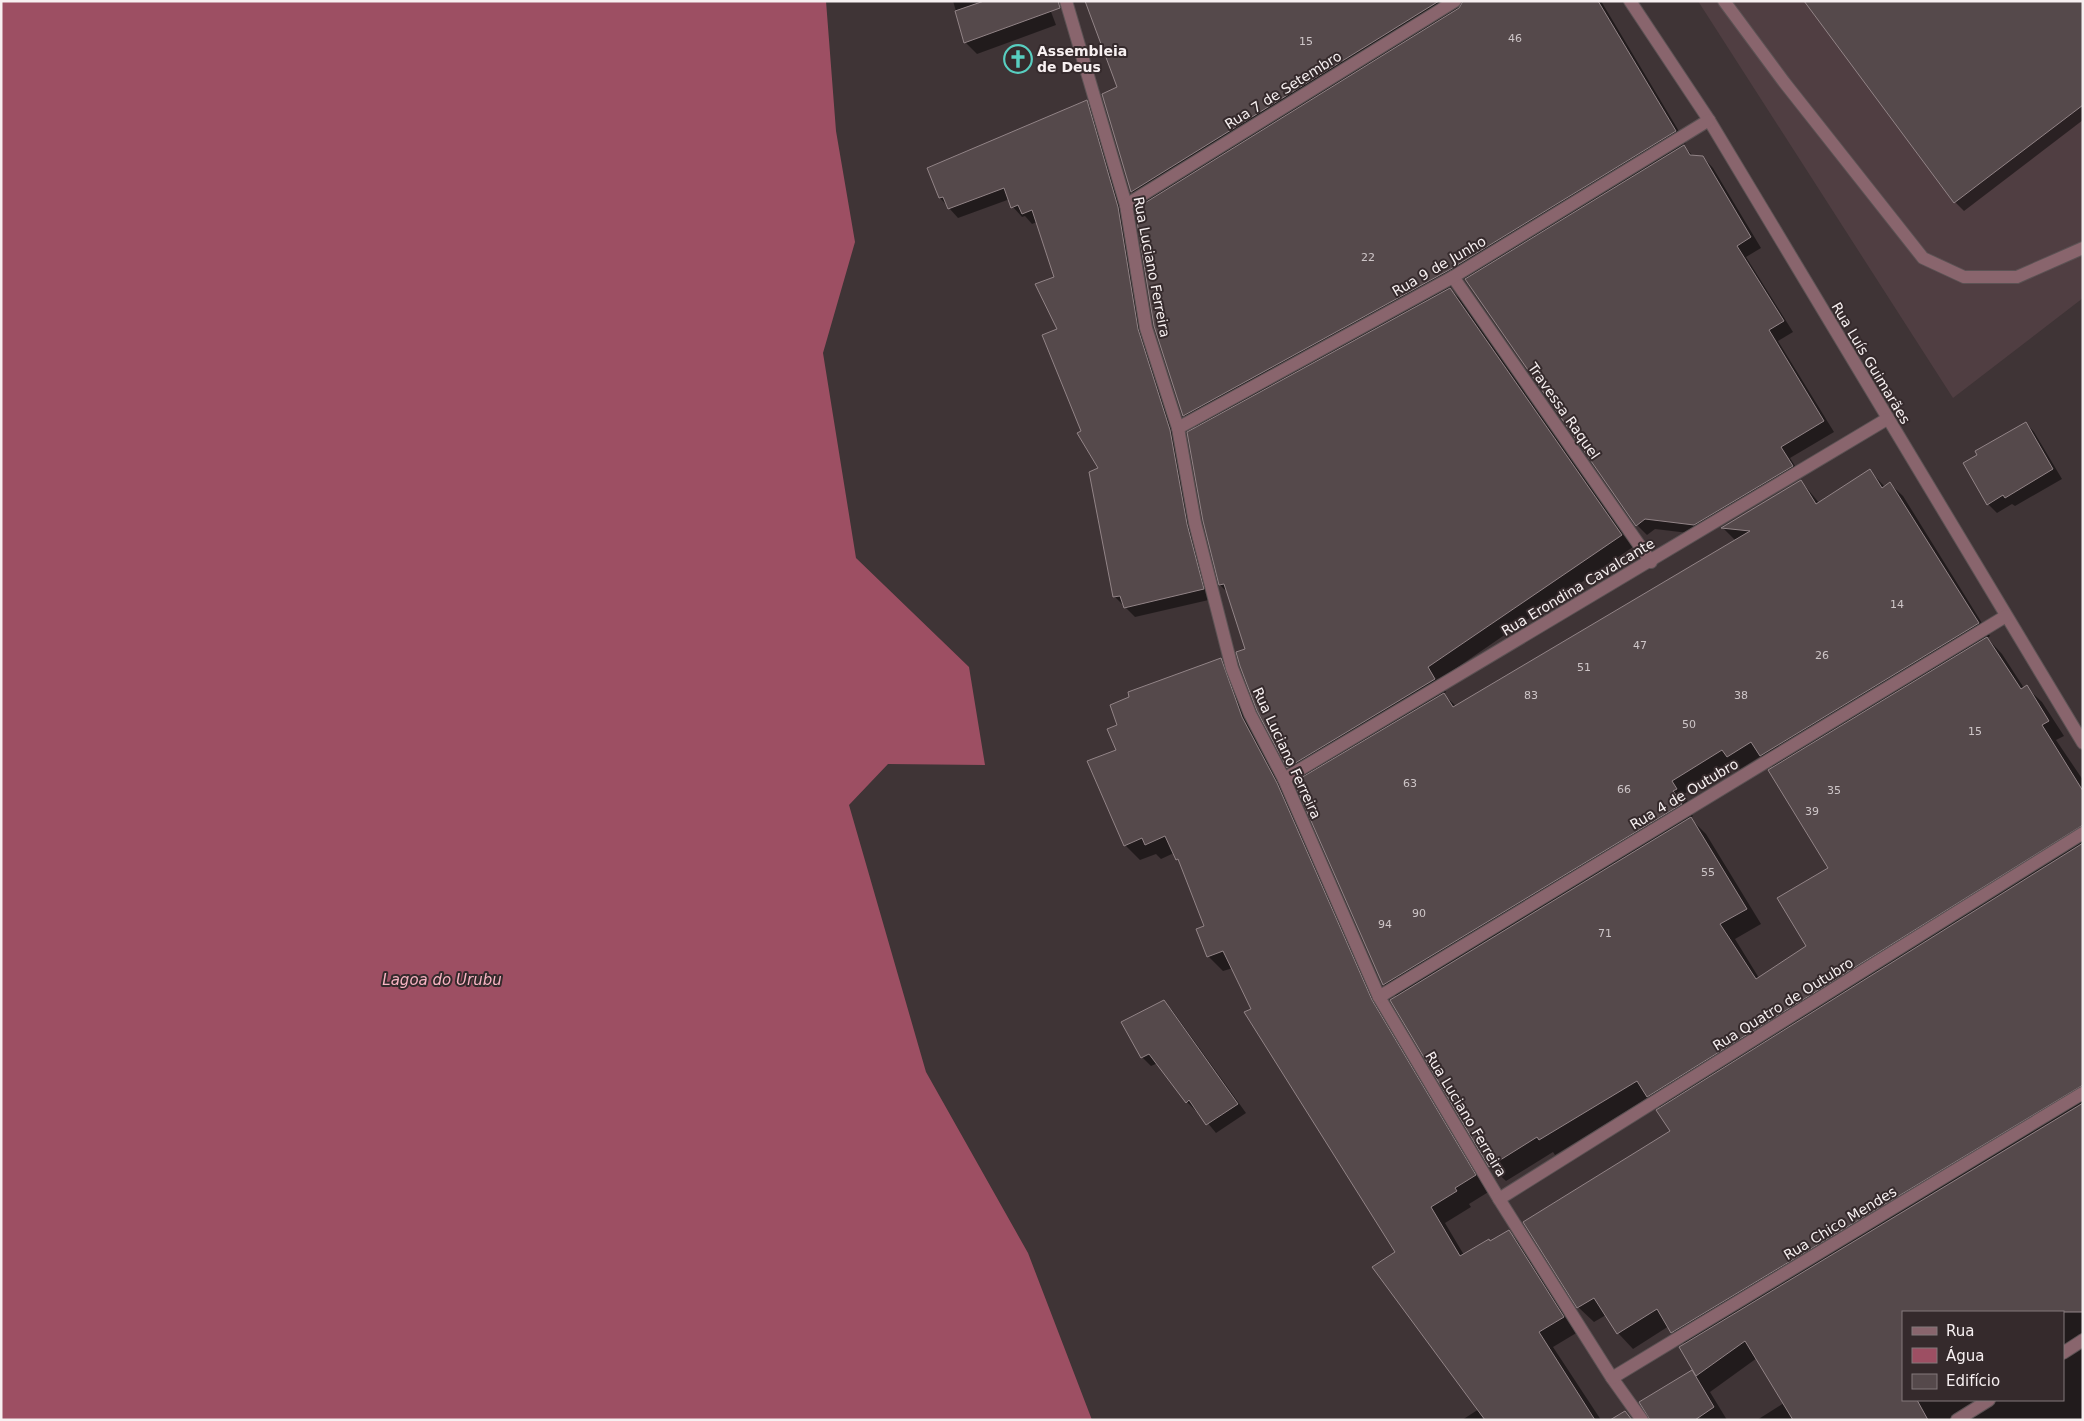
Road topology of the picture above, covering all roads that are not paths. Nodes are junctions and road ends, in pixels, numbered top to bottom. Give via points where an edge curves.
1 (1066, 1) edge
2 (1455, 1) edge
3 (1630, 1) edge
4 (1724, 1) edge
5 (1709, 120) junction
6 (1126, 205) junction
7 (2083, 248) edge
8 (1453, 277) junction
9 (1887, 419) junction
10 (1178, 428) junction
11 (1651, 562) junction
12 (2006, 616) junction
13 (2083, 744) edge
14 (1284, 779) junction
15 (2083, 834) edge
16 (1379, 997) junction
17 (2083, 1093) edge
18 (1499, 1199) junction
19 (2083, 1340) edge
20 (2064, 1352) edge
21 (1612, 1378) junction
22 (1987, 1401) edge
23 (1642, 1420) edge
24 (1957, 1420) edge

1 - 6 street, Rua Luciano Ferreira
2 - 6 street, Rua 7 de Setembro
3 - 5 street, Rua Luís Guimarães
4 - 7 street via 1923,258 1964,277 2017,277
5 - 8 street, Rua 9 de Junho
5 - 9 street, Rua Luís Guimarães
6 - 10 street, Rua Luciano Ferreira via 1146,328
8 - 10 street, Rua 9 de Junho
8 - 11 street, Travessa Raquel
9 - 11 street, Rua Erondina Cavalcante
9 - 12 street, Rua Luís Guimarães
10 - 14 street, Rua Luciano Ferreira via 1195,523 1232,668 1250,714
11 - 14 street, Rua Erondina Cavalcante
12 - 13 street, Rua Luís Guimarães
12 - 16 street, Rua 4 de Outubro
14 - 16 street, Rua Luciano Ferreira
15 - 18 street, Rua Quatro de Outubro
16 - 18 street, Rua Luciano Ferreira
17 - 21 street, Rua Chico Mendes
18 - 21 street, Rua Luciano Ferreira
19 - 20 street
21 - 23 street, Rua Luciano Ferreira
22 - 24 street

